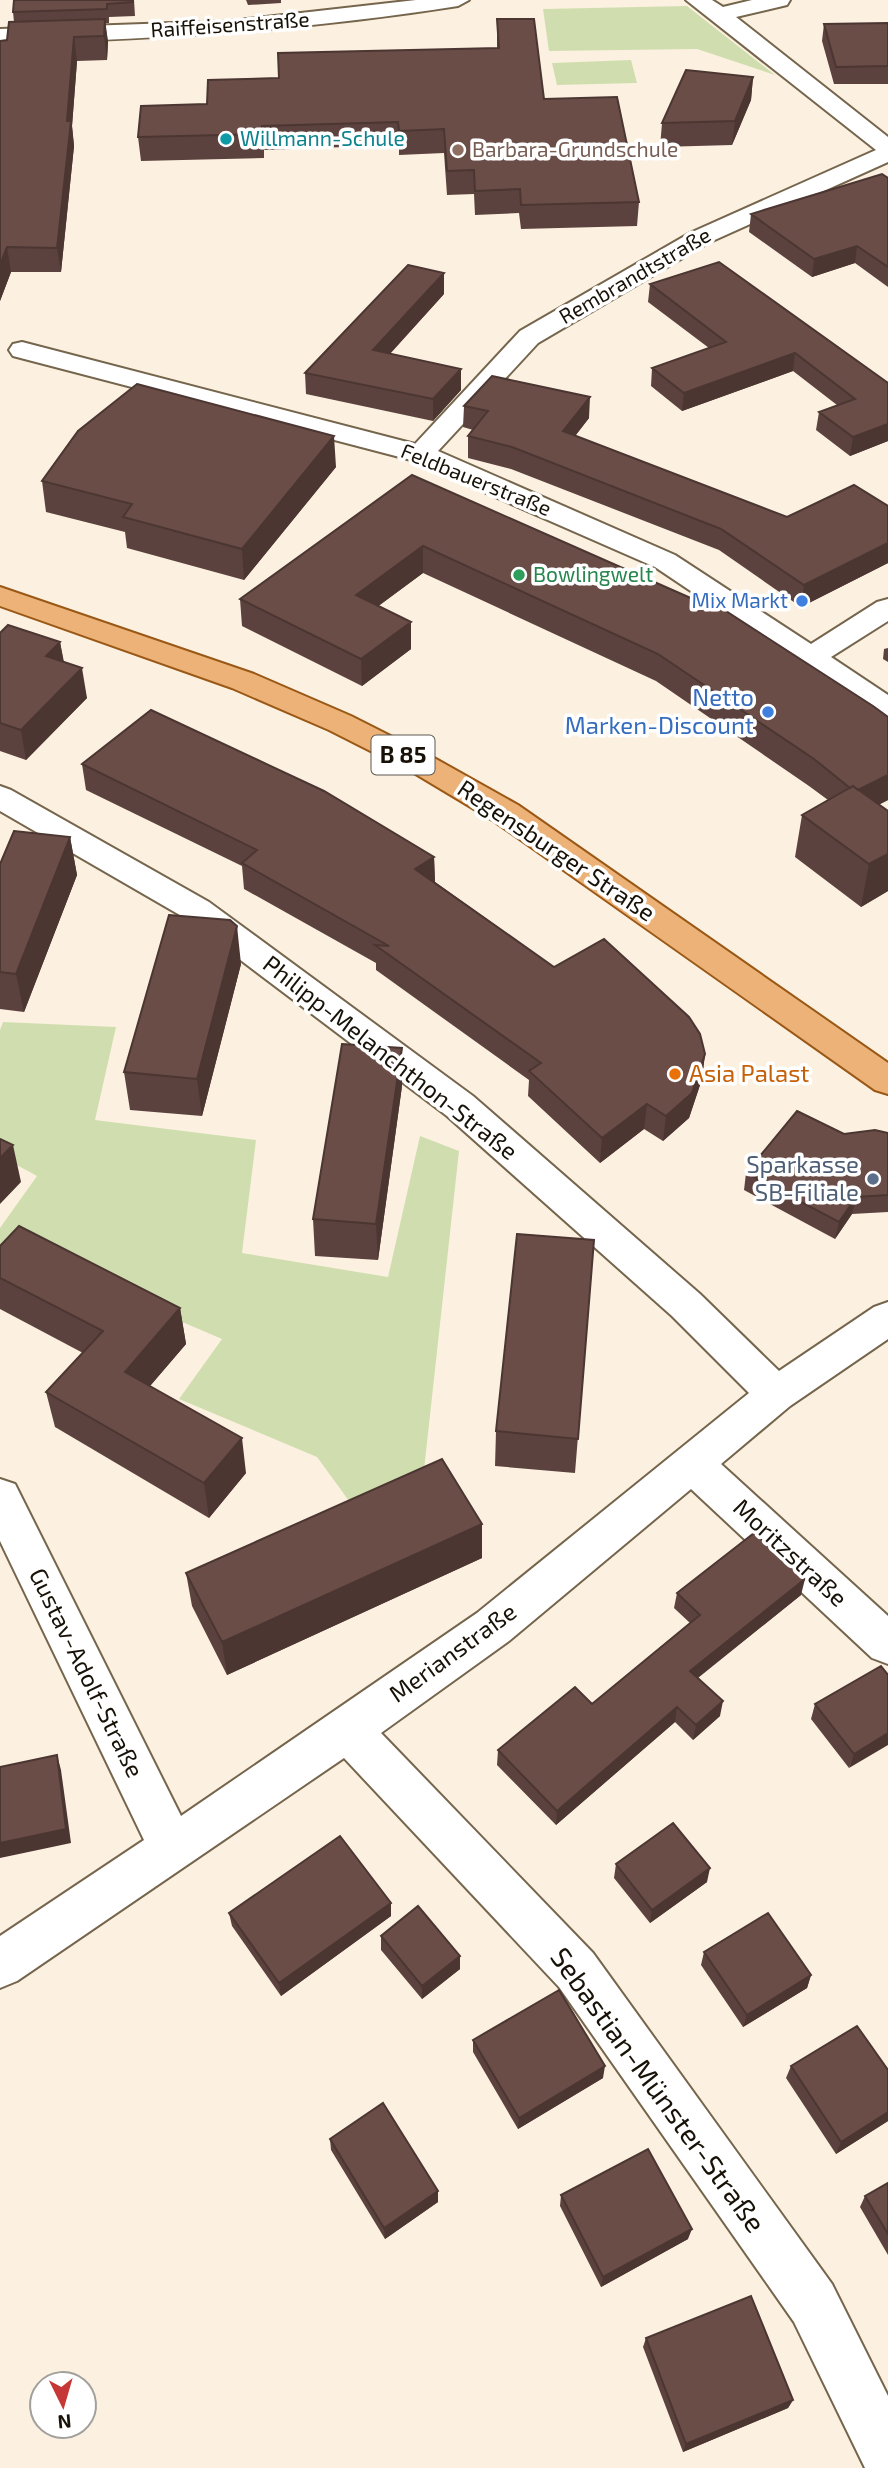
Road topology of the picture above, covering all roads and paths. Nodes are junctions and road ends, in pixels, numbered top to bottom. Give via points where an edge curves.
1 (458, 0) edge
2 (697, 0) edge
3 (779, 0) edge
4 (720, 14) junction
5 (0, 36) edge
6 (888, 151) edge
7 (22, 350) dead end
8 (421, 454) junction
9 (0, 596) edge
10 (888, 608) edge
11 (811, 657) junction
12 (888, 709) edge
13 (6, 808) edge
14 (888, 1081) edge
15 (888, 1318) edge
16 (776, 1394) junction
17 (692, 1463) junction
18 (0, 1497) edge
19 (888, 1644) edge
20 (348, 1730) junction
21 (173, 1849) junction
22 (0, 1964) edge
23 (888, 2455) edge

1 - 5 street, Raiffeisenstraße via 269,24
2 - 4 street
3 - 4 street
4 - 6 street
6 - 8 street, Rembrandtstraße via 699,237 529,337
7 - 8 street, Feldbauerstraße
8 - 11 street, Feldbauerstraße via 665,561
9 - 14 main road, Regensburger Straße / B 85 via 243,681 425,766 506,813
10 - 11 street
11 - 12 street, Feldbauerstraße
13 - 16 street, Philipp-Melanchthon-Straße via 197,909 460,1106 687,1305
15 - 16 street, Merianstraße
16 - 17 street, Merianstraße
17 - 19 street, Moritzstraße
17 - 20 street, Merianstraße via 494,1627
18 - 21 street, Gustav-Adolf-Straße
20 - 21 street, Merianstraße
20 - 23 street, Sebastian-Münster-Straße via 576,1970 813,2303
21 - 22 street, Merianstraße

